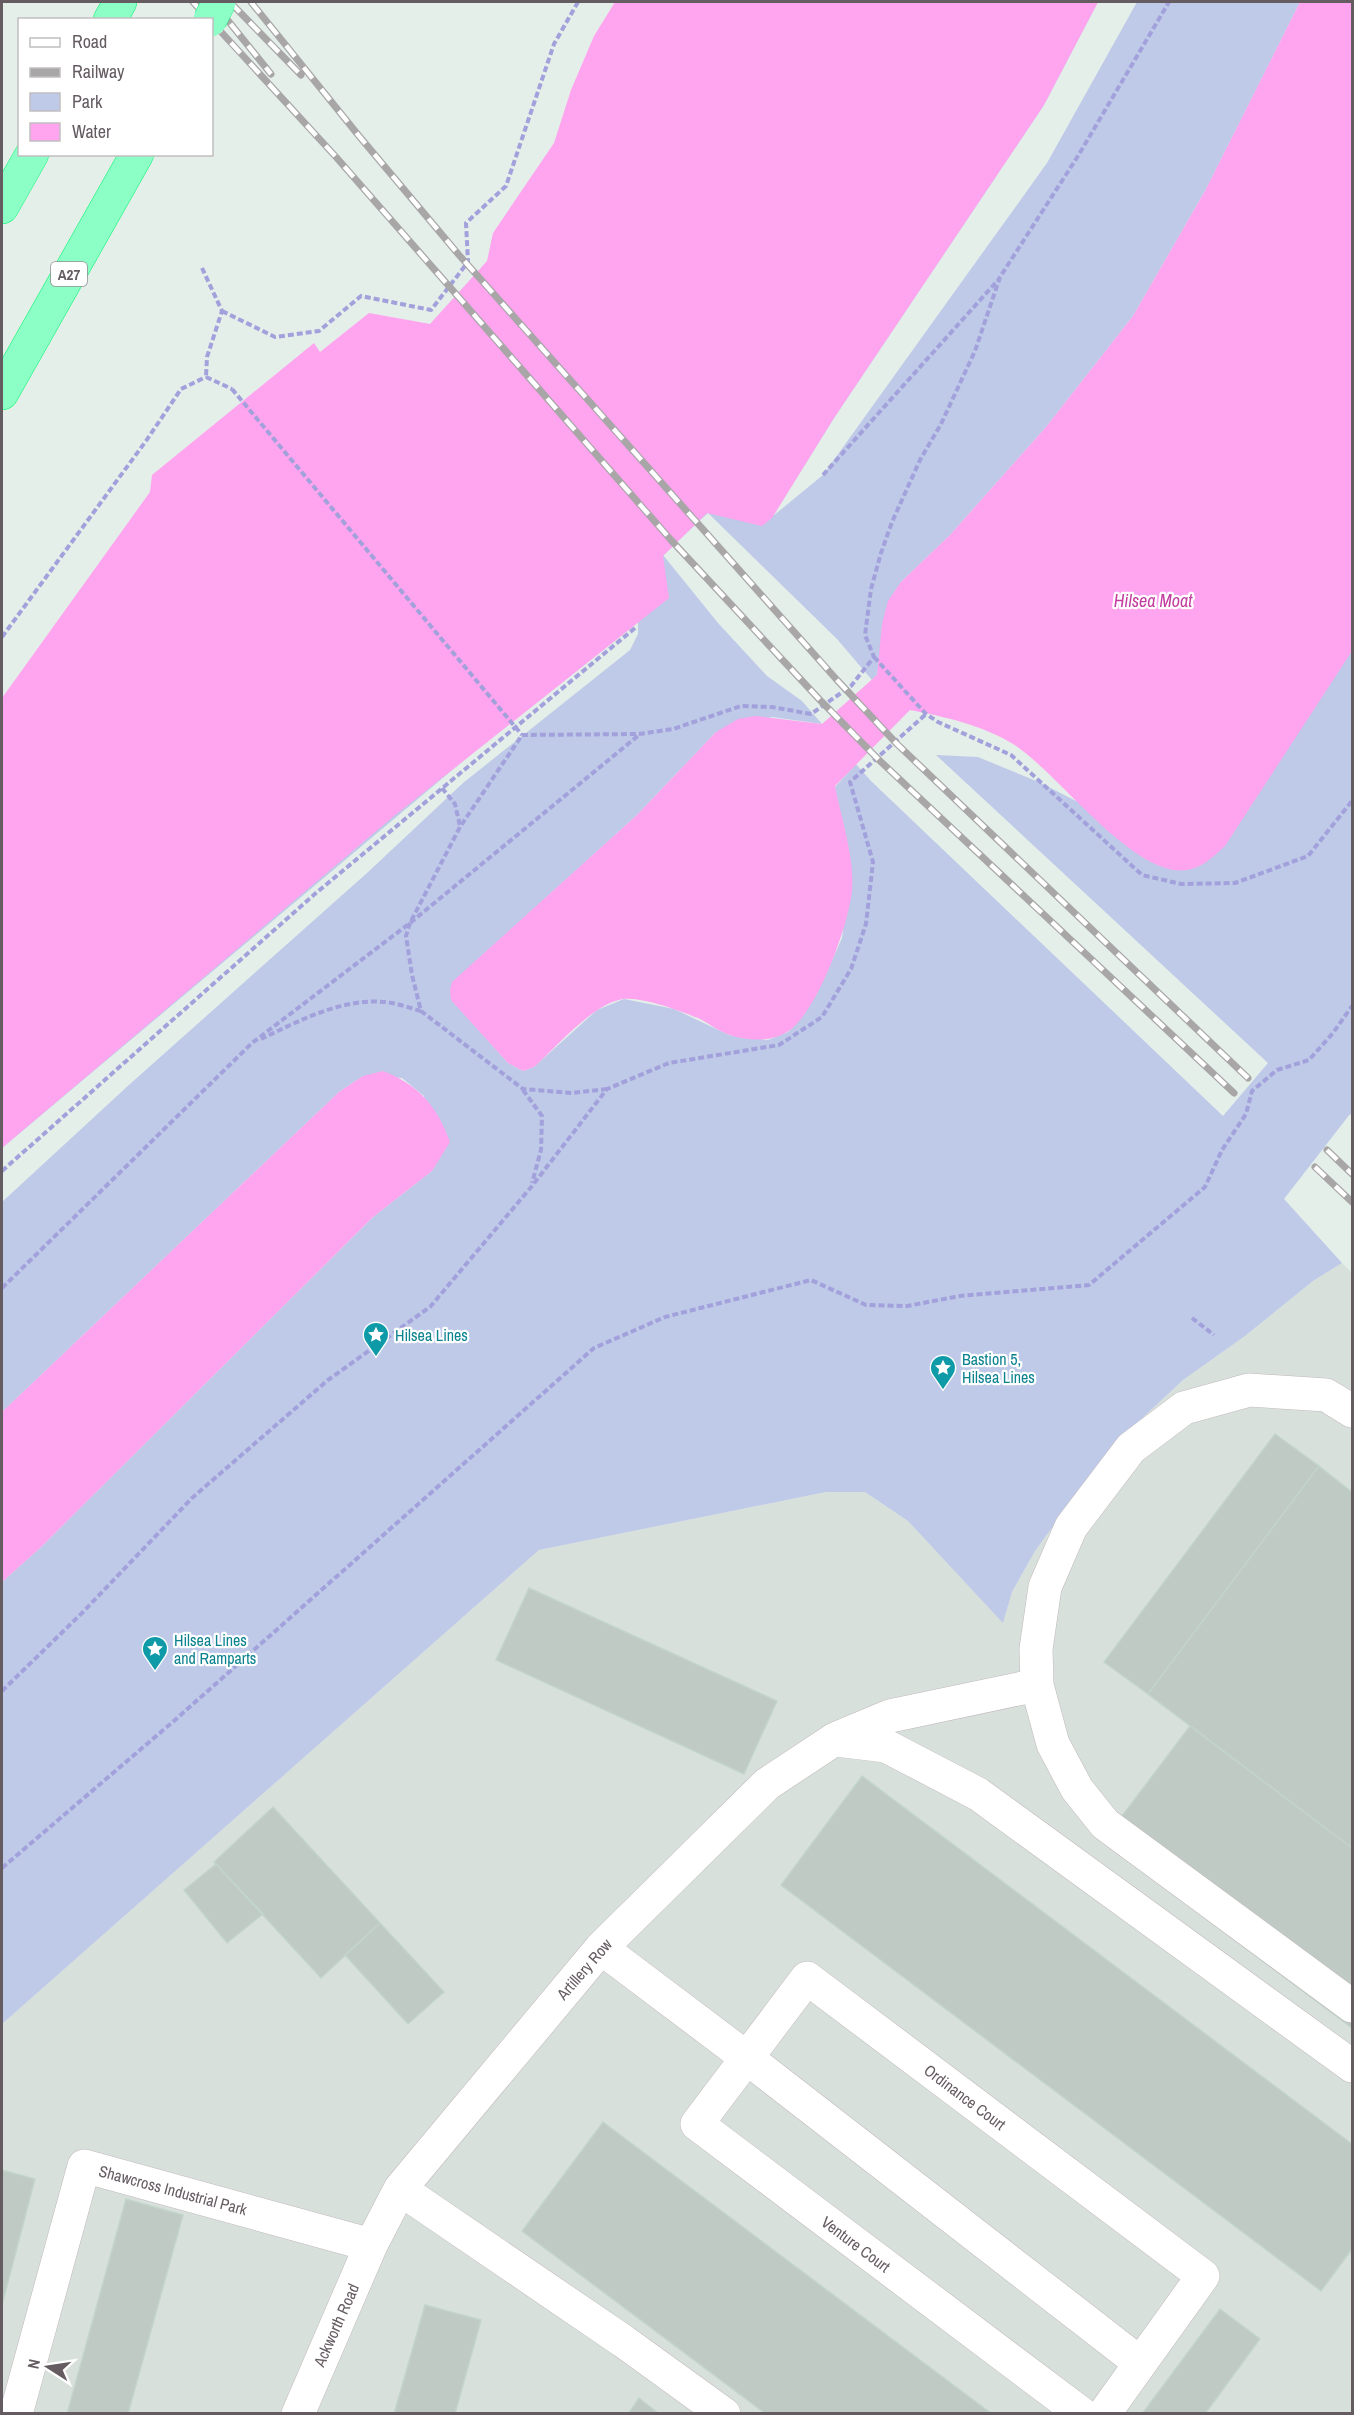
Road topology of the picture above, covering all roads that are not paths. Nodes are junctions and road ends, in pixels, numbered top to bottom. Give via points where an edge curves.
1 (120, 2) edge
2 (219, 2) edge
3 (111, 18) edge
4 (211, 18) edge
5 (31, 156) edge
6 (136, 156) edge
7 (2, 207) edge
8 (2, 393) edge
9 (1353, 1411) edge
10 (1037, 1685) junction
11 (835, 1739) junction
12 (601, 1948) junction
13 (1353, 2006) edge
14 (747, 2058) junction
15 (1353, 2066) edge
16 (400, 2189) junction
17 (373, 2241) junction
18 (1140, 2364) junction
19 (16, 2414) edge
20 (298, 2414) edge
21 (724, 2414) edge
22 (1082, 2414) edge
23 (1104, 2414) edge

1 - 3 highway
2 - 4 highway, bridge
5 - 7 highway
6 - 8 highway, A27
9 - 10 street via 1326,1395 1249,1390 1184,1408 1131,1448 1071,1527 1045,1587 1036,1649
10 - 11 street, Artillery Row via 890,1716
10 - 13 street via 1053,1744 1077,1789 1105,1824
11 - 12 street, Artillery Row via 767,1784
11 - 15 street via 886,1746 978,1794
12 - 14 street
12 - 16 street, Artillery Row
14 - 18 street
14 - 18 street, Ordinance Court via 807,1978 1203,2276
14 - 22 street, Venture Court via 697,2124
16 - 17 street, Artillery Row
16 - 21 street
17 - 19 street, Shawcross Industrial Park via 84,2166
17 - 20 street, Ackworth Road
18 - 23 street

